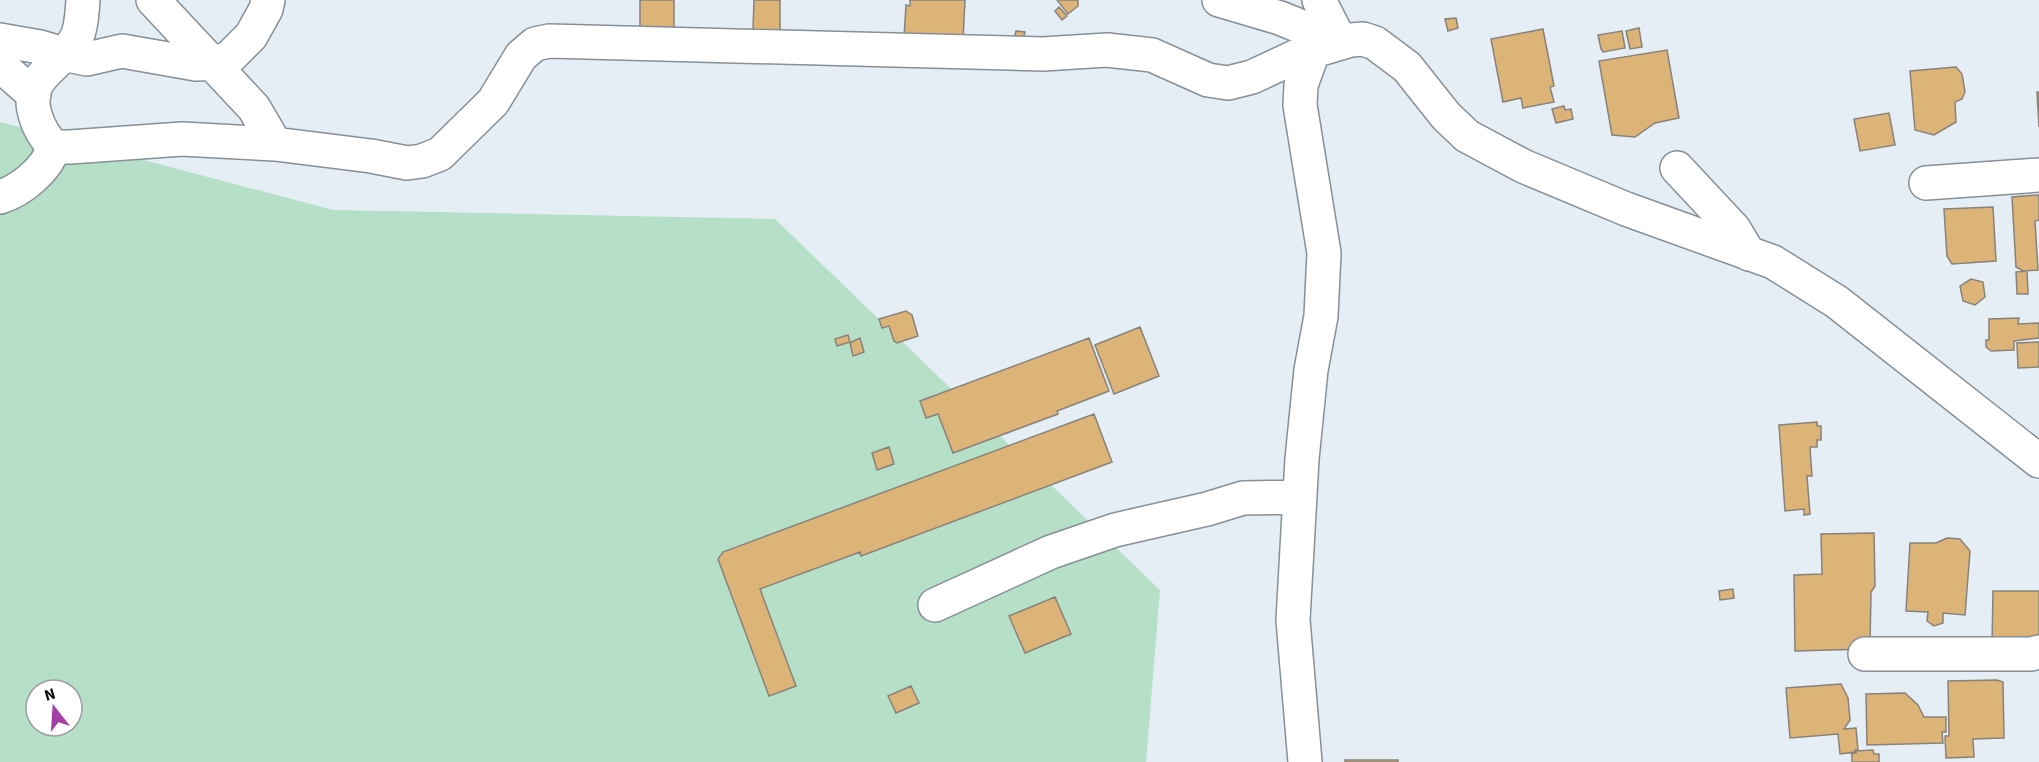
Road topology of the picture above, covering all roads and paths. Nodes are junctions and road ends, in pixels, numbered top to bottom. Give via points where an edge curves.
1 (83, 0) edge
2 (153, 0) edge
3 (268, 0) edge
4 (1219, 0) edge
5 (1318, 2) edge
6 (0, 40) edge
7 (1327, 47) junction
8 (63, 54) junction
9 (214, 63) junction
10 (0, 64) edge
11 (34, 95) junction
12 (275, 144) junction
13 (54, 147) junction
14 (1677, 168) dead end
15 (2039, 175) edge
16 (1926, 183) dead end
17 (0, 197) edge
18 (1749, 254) junction
19 (2039, 460) edge
20 (1300, 497) junction
21 (935, 605) dead end
22 (2039, 651) edge
23 (1865, 654) dead end
24 (1305, 762) edge

1 - 8 street via 77,37
2 - 9 street
3 - 9 street via 251,36 229,58
4 - 7 street via 1280,18
5 - 7 street
6 - 8 street
7 - 12 street via 1228,83 1208,80 1152,55 1107,50 1043,54 549,41 535,44 520,57 492,102 441,154 407,163
7 - 18 street via 1363,39 1375,43 1407,67 1467,136 1626,209
7 - 20 street via 1301,85 1300,105 1324,253 1321,316 1311,370
8 - 9 street via 87,58 122,51 196,64
8 - 11 street via 38,81
9 - 12 street via 254,108
10 - 11 street
11 - 13 street via 37,120
12 - 13 street via 182,139
13 - 17 street via 51,157 31,179
14 - 18 street via 1734,229
15 - 16 street
18 - 19 street via 1773,262 1837,302
20 - 21 street via 1243,498 1115,530 1051,552
20 - 24 street via 1293,620
22 - 23 street

